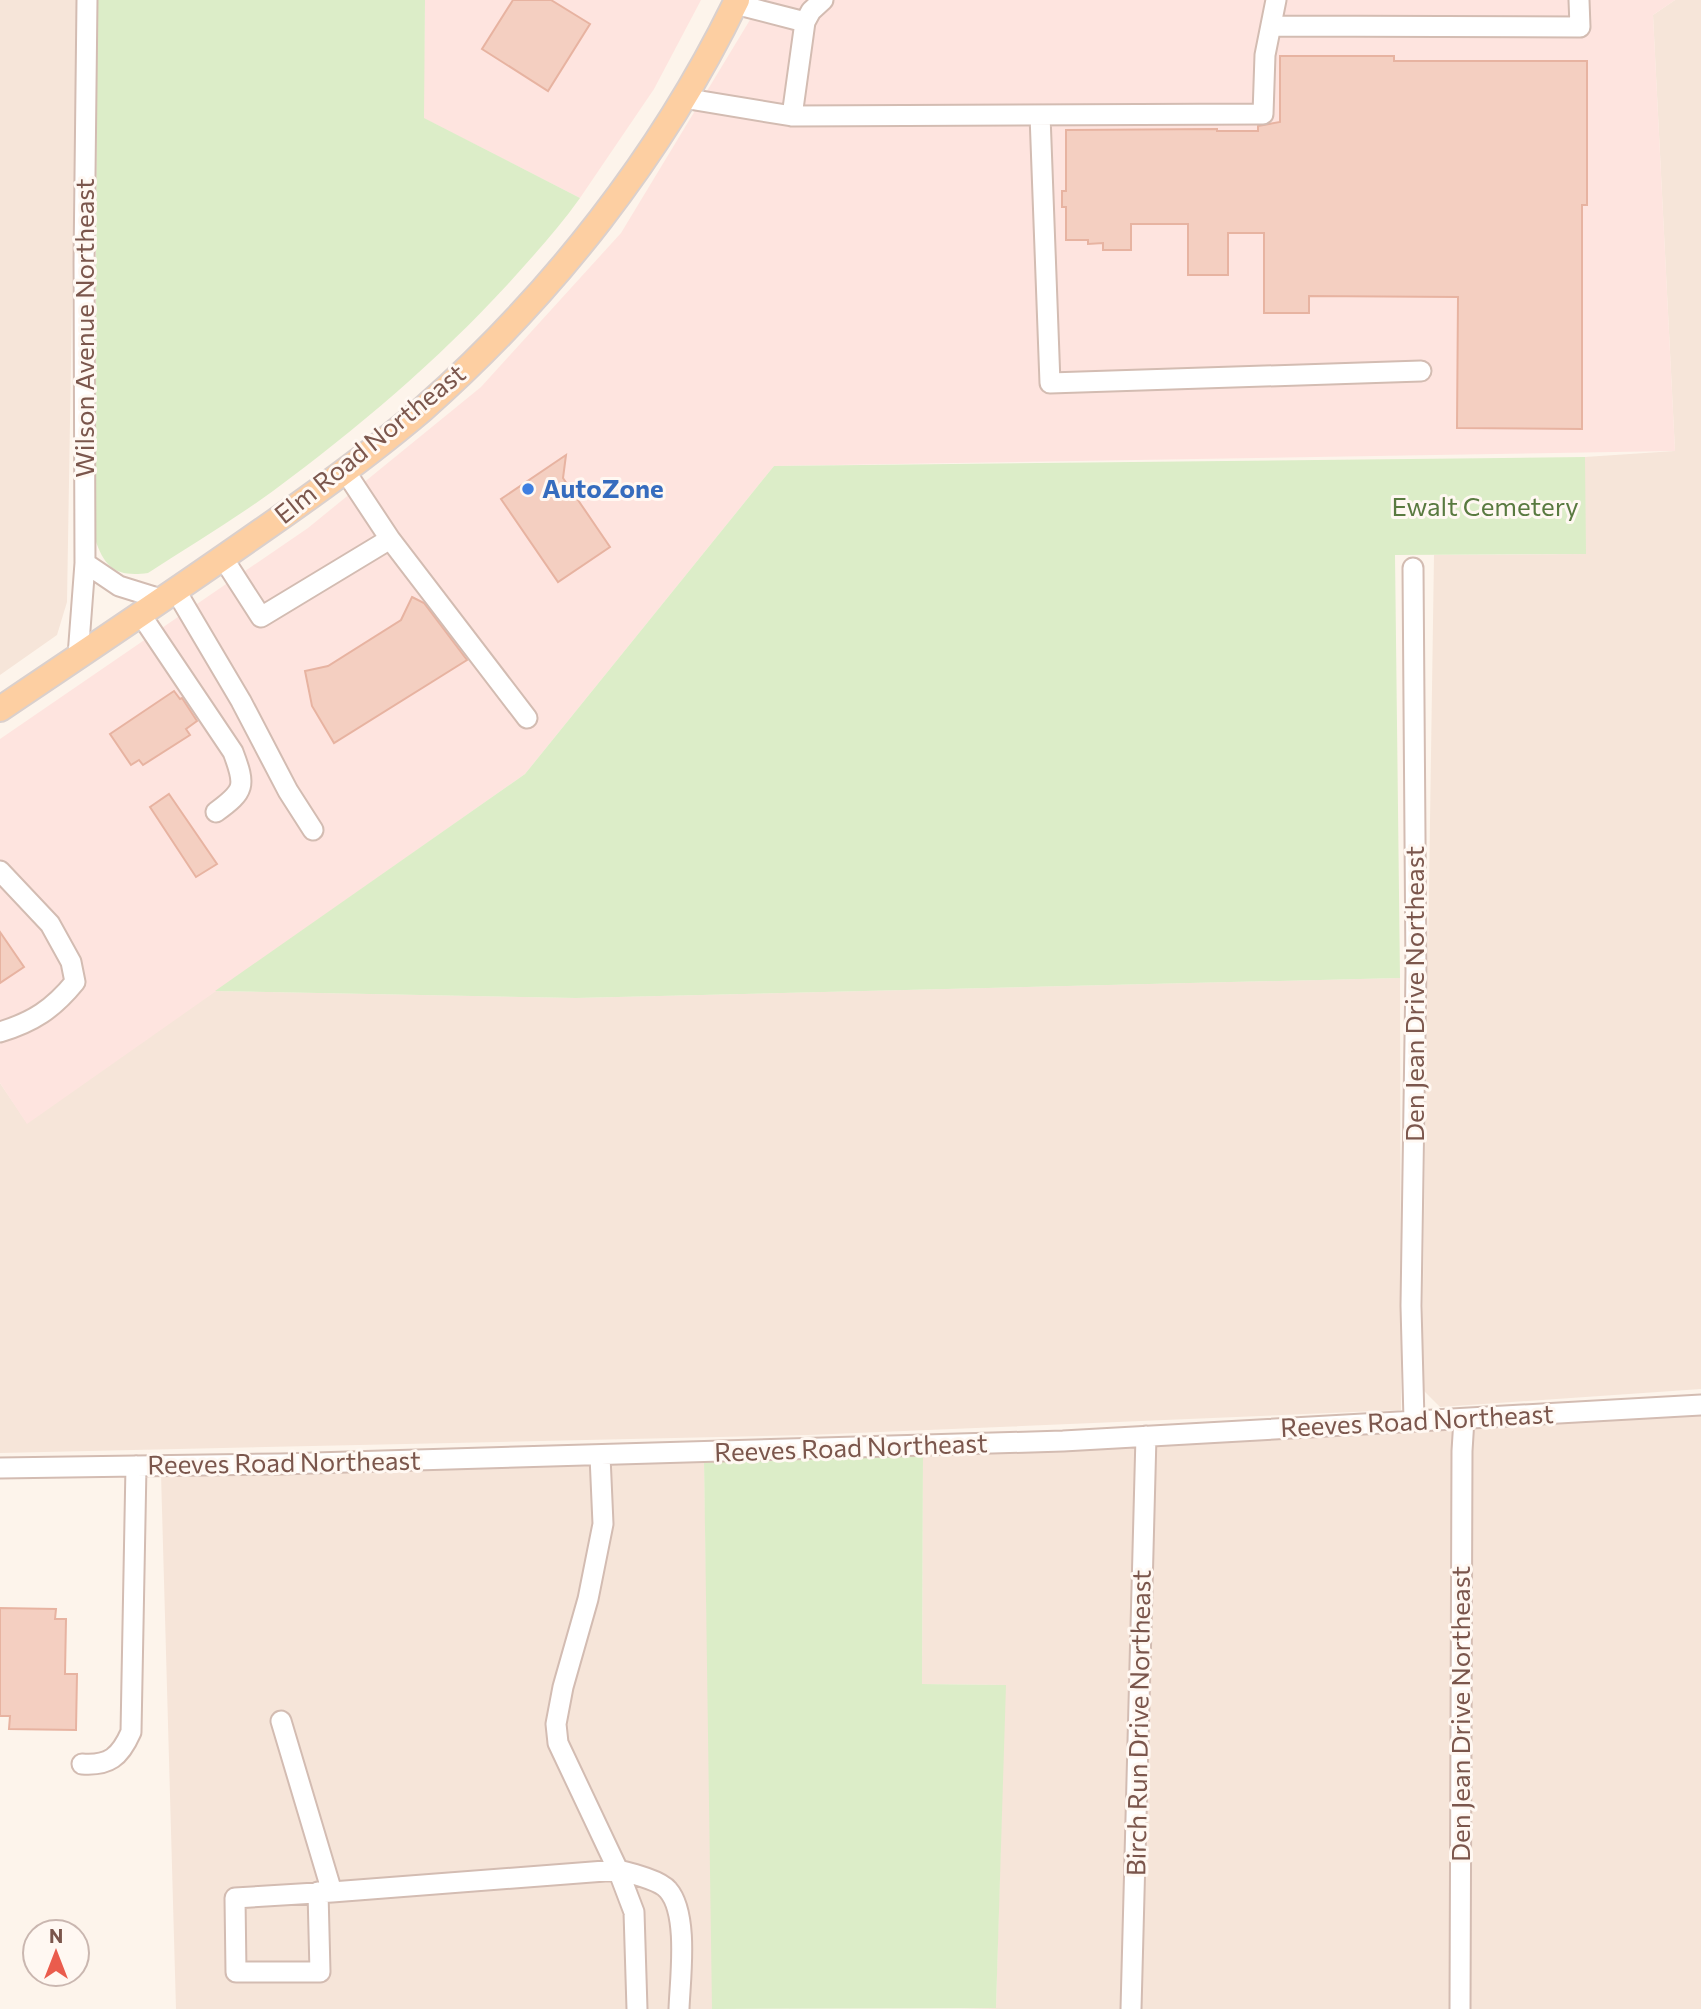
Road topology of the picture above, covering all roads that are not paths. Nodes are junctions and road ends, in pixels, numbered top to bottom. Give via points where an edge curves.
1 (88, 0) edge
2 (823, 0) edge
3 (1276, 0) edge
4 (1579, 0) edge
5 (736, 2) edge
6 (805, 22) junction
7 (1271, 26) junction
8 (683, 98) junction
9 (1040, 115) junction
10 (792, 116) junction
11 (1421, 371) dead end
12 (345, 471) junction
13 (390, 539) junction
14 (223, 558) junction
15 (85, 563) junction
16 (1413, 568) dead end
17 (170, 595) junction
18 (141, 615) junction
19 (78, 656) junction
20 (0, 709) edge
21 (527, 718) dead end
22 (216, 811) dead end
23 (313, 830) dead end
24 (0, 871) edge
25 (0, 1032) edge
26 (1701, 1405) edge
27 (1464, 1419) junction
28 (1414, 1420) junction
29 (1146, 1436) junction
30 (600, 1455) junction
31 (135, 1466) junction
32 (0, 1468) edge
33 (281, 1721) dead end
34 (82, 1764) dead end
35 (618, 1870) junction
36 (325, 1892) junction
37 (637, 2009) edge
38 (680, 2009) edge
39 (1131, 2009) edge
40 (1460, 2009) edge

1 - 15 street, Wilson Avenue Northeast
2 - 6 street
3 - 7 street
4 - 7 street via 1580,27
5 - 6 street
5 - 8 main road, Elm Road Northeast
6 - 10 street
7 - 9 street via 1263,114
8 - 10 street
8 - 12 main road, Elm Road Northeast via 598,222 523,310 422,409
9 - 10 street
9 - 11 street via 1050,383
12 - 13 street
12 - 14 main road, Elm Road Northeast
13 - 14 street via 261,617
13 - 21 street
14 - 17 main road, Elm Road Northeast
15 - 17 street via 119,586
15 - 19 street, Wilson Avenue Northeast
16 - 28 street, Den Jean Drive Northeast
17 - 18 main road, Elm Road Northeast
17 - 23 street via 241,701
18 - 19 main road, Elm Road Northeast
18 - 22 street via 233,752 242,782 237,797
19 - 20 main road, Elm Road Northeast
24 - 25 street via 50,924 71,962 75,982 62,999 27,1024
26 - 27 street, Reeves Road Northeast
27 - 28 street, Reeves Road Northeast
27 - 40 street, Den Jean Drive Northeast
28 - 29 street, Reeves Road Northeast
29 - 30 street, Reeves Road Northeast
29 - 39 street, Birch Run Drive Northeast
30 - 31 street, Reeves Road Northeast
30 - 35 street via 603,1524 556,1724 558,1744
31 - 32 street, Reeves Road Northeast
31 - 34 street via 131,1732 115,1756 99,1765
33 - 36 street
35 - 36 street
35 - 37 street via 634,1912
35 - 38 street via 668,1889 678,1909
36 - 36 street via 235,1898 236,1972 320,1972

